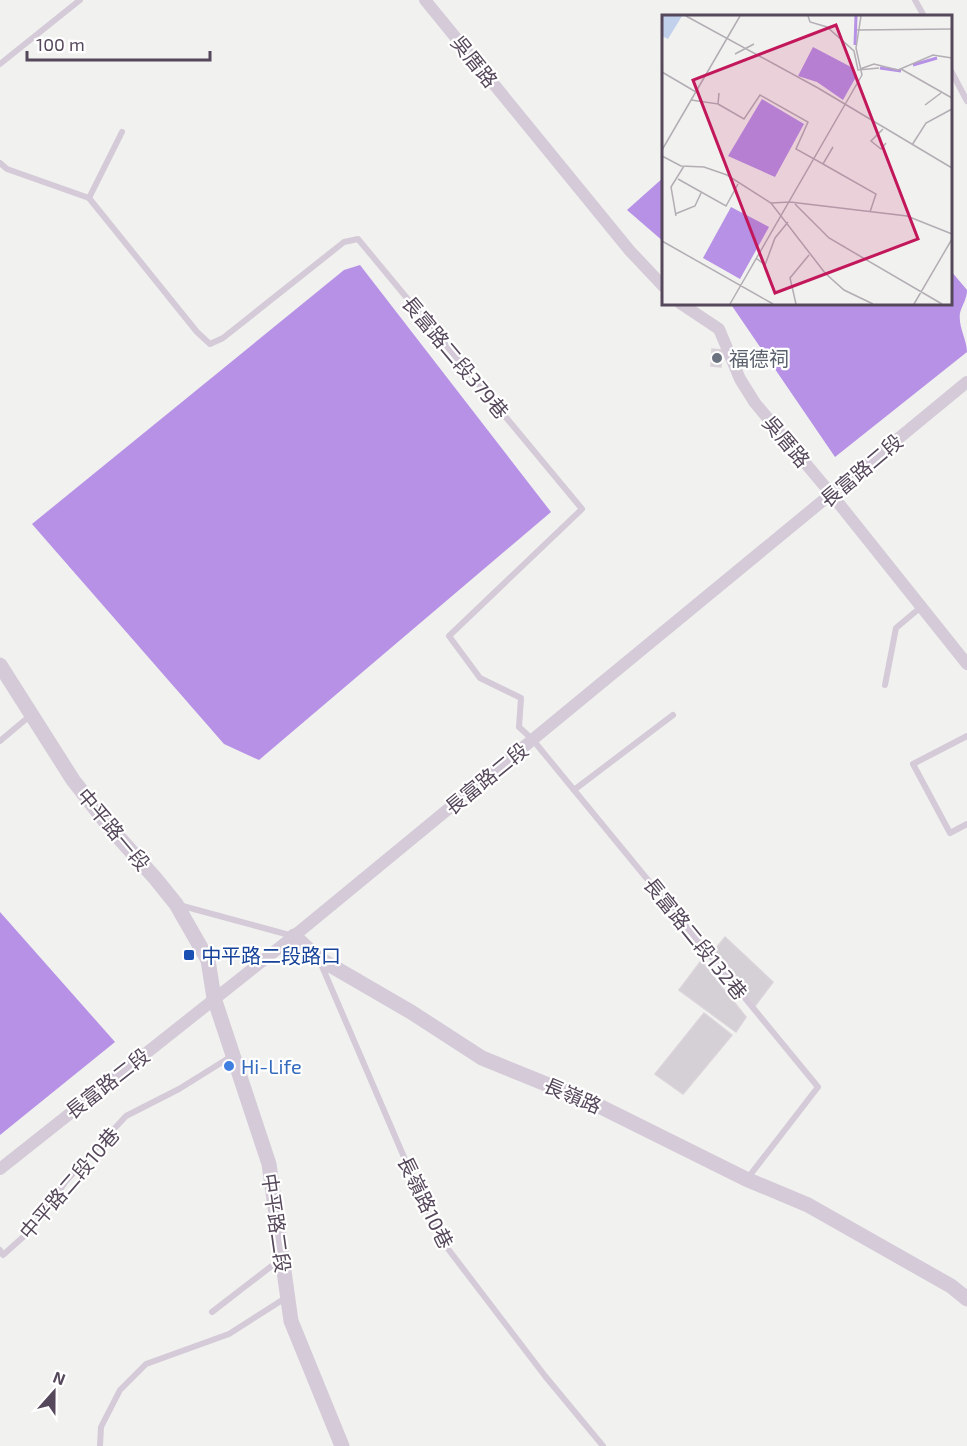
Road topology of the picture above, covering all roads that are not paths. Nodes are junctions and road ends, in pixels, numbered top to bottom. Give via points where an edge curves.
1 (80, 0) edge
2 (425, 0) edge
3 (915, 0) edge
4 (923, 15) edge
5 (0, 64) edge
6 (952, 71) edge
7 (967, 101) edge
8 (122, 132) dead end
9 (0, 163) edge
10 (89, 198) junction
11 (662, 285) edge
12 (681, 304) edge
13 (967, 382) edge
14 (832, 495) junction
15 (921, 607) junction
16 (967, 664) edge
17 (0, 665) edge
18 (885, 685) dead end
19 (31, 715) junction
20 (673, 715) dead end
21 (967, 736) edge
22 (533, 740) junction
23 (0, 741) edge
24 (574, 790) junction
25 (967, 824) edge
26 (176, 904) junction
27 (294, 936) junction
28 (318, 958) junction
29 (214, 998) junction
30 (234, 1054) junction
31 (0, 1169) edge
32 (746, 1179) junction
33 (0, 1250) edge
34 (282, 1258) junction
35 (287, 1297) junction
36 (967, 1299) edge
37 (212, 1312) dead end
38 (100, 1446) edge
39 (342, 1446) edge
40 (603, 1446) edge

1 - 5 lane
2 - 11 street, 吳厝路 via 630,252
3 - 4 lane
6 - 7 lane
8 - 10 lane
9 - 10 lane via 7,169
10 - 22 lane, 長富路二段379巷 via 210,344 223,338 344,242 358,239 582,509 449,636 480,678 521,698 519,727
12 - 14 street, 吳厝路 via 718,329 755,403
13 - 14 street, 長富路二段
14 - 15 street, 吳厝路
14 - 22 street, 長富路二段
15 - 16 street, 吳厝路
15 - 18 lane via 896,628
17 - 19 street, 中平路一段
19 - 23 lane
19 - 26 street, 中平路一段 via 73,780
20 - 24 lane
21 - 25 lane via 913,764 950,833
22 - 24 lane, 長富路二段132巷
22 - 27 street, 長富路二段
24 - 32 lane, 長富路二段132巷 via 818,1087
26 - 27 lane, 長嶺路
26 - 29 street, 中平路一段 via 208,960
27 - 28 street, 長嶺路
27 - 29 street, 長富路二段
28 - 32 street, 長嶺路 via 482,1058 593,1103
28 - 40 lane, 長嶺路10巷 via 442,1241
29 - 30 street, 中平路二段
29 - 31 street, 長富路二段
30 - 33 lane, 中平路二段10巷 via 126,1116 66,1181 32,1229 3,1255
30 - 34 street, 中平路二段 via 269,1164
32 - 36 street, 長嶺路 via 808,1205 951,1286
34 - 35 street, 中平路二段
34 - 37 lane
35 - 38 lane via 229,1334 146,1364 120,1390 101,1427
35 - 39 street, 中平路二段 via 291,1321

